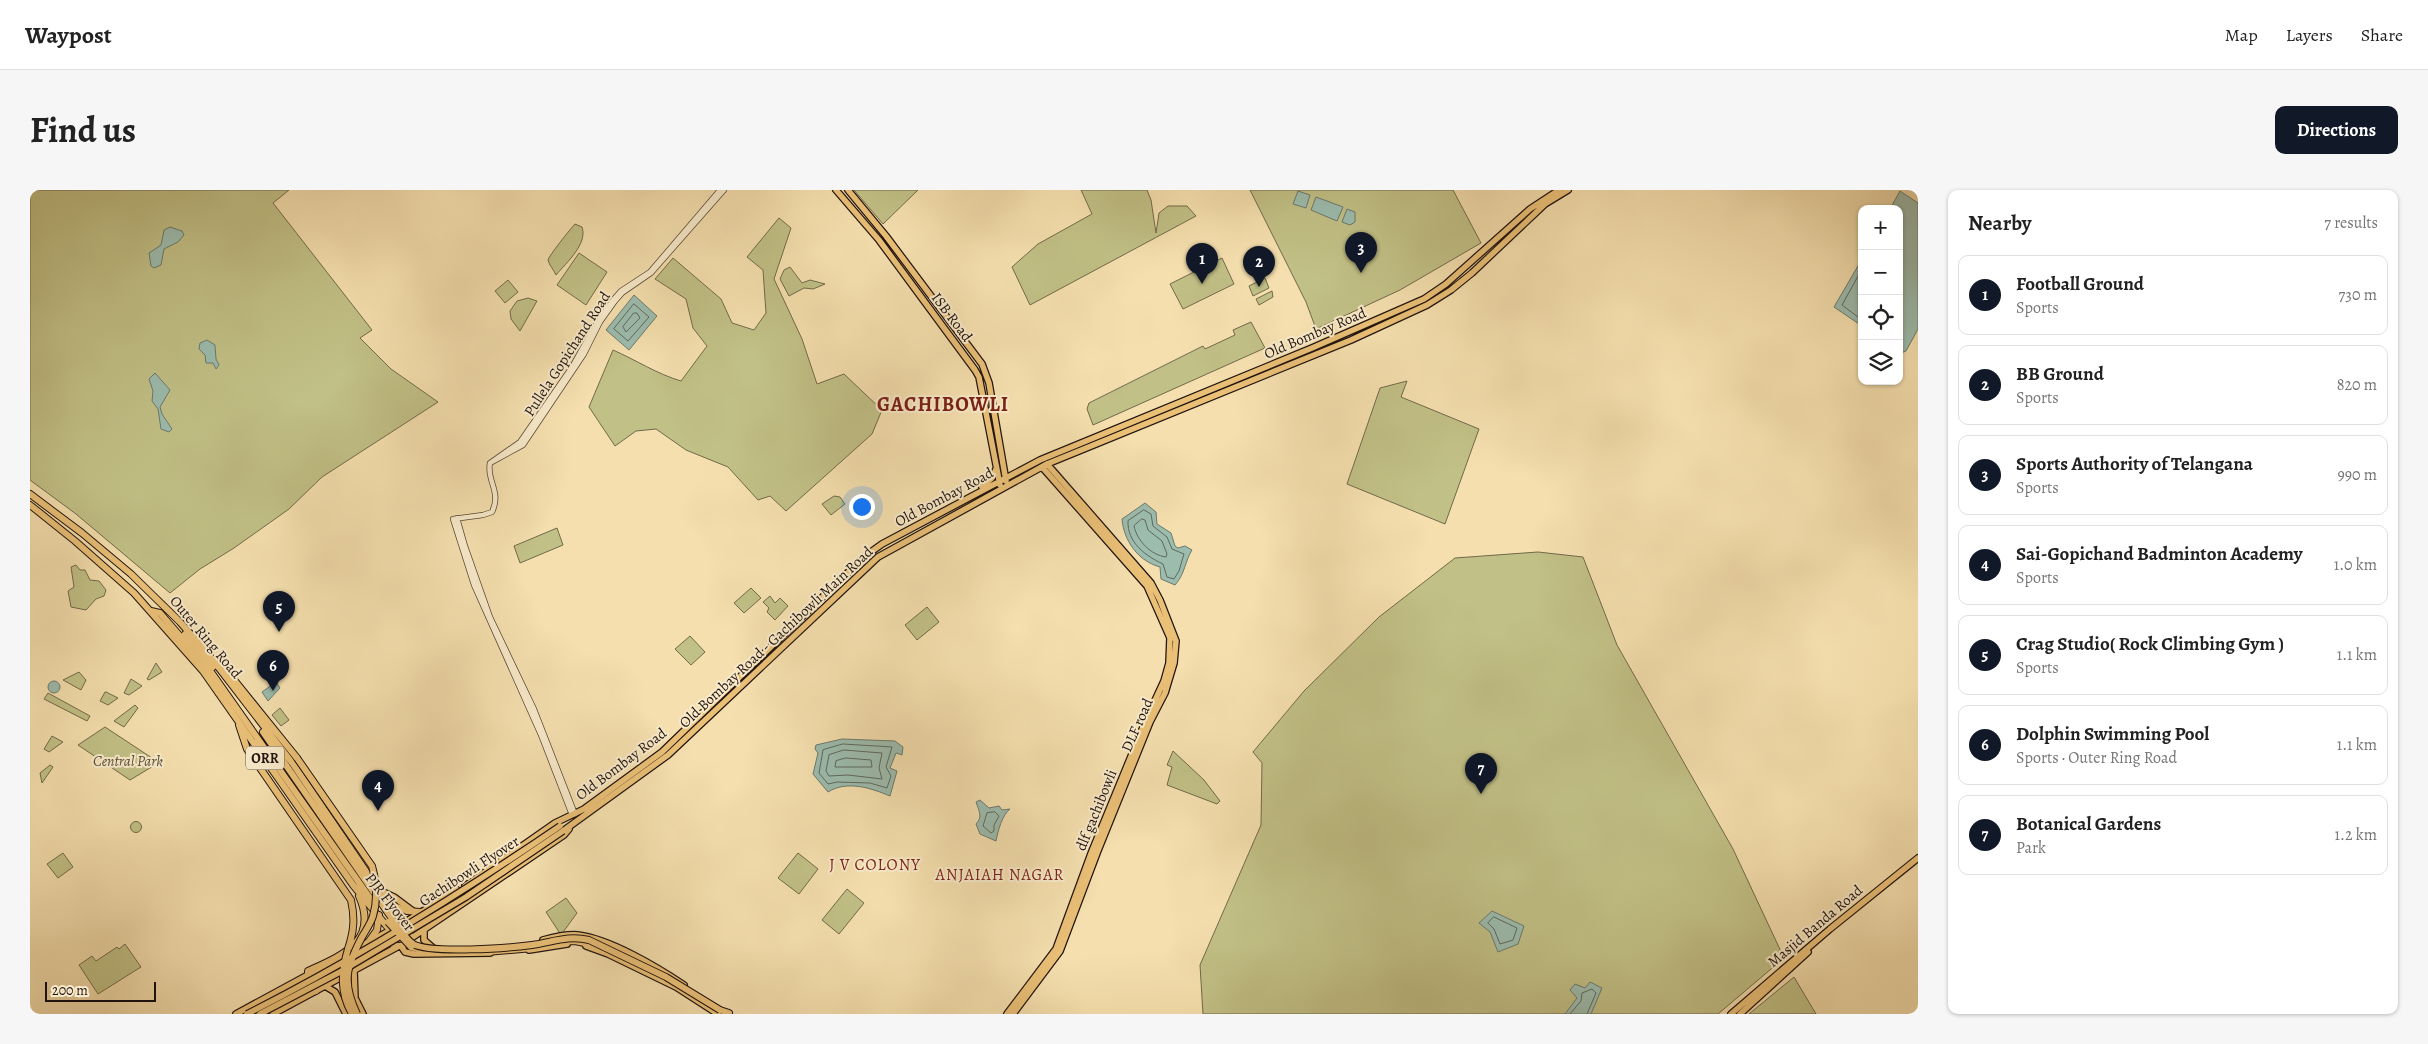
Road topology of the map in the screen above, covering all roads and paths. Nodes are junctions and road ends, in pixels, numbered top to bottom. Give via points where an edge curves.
1 (722, 190) edge
2 (836, 190) edge
3 (848, 190) edge
4 (1559, 190) edge
5 (1568, 190) edge
6 (942, 310) junction
7 (935, 315) junction
8 (1334, 339) junction
9 (1337, 346) junction
10 (1001, 453) junction
11 (1044, 465) junction
12 (996, 469) junction
13 (1016, 473) junction
14 (1005, 478) junction
15 (999, 481) junction
16 (1008, 485) junction
17 (1001, 488) junction
18 (30, 494) edge
19 (973, 495) junction
20 (30, 505) edge
21 (896, 537) junction
22 (899, 544) junction
23 (156, 598) junction
24 (151, 611) junction
25 (166, 616) junction
26 (1173, 638) junction
27 (209, 655) junction
28 (236, 716) junction
29 (572, 813) junction
30 (572, 825) junction
31 (562, 829) junction
32 (1918, 858) edge
33 (1918, 862) edge
34 (354, 885) junction
35 (379, 890) junction
36 (447, 897) junction
37 (386, 903) junction
38 (456, 909) junction
39 (417, 912) junction
40 (379, 915) junction
41 (402, 924) junction
42 (389, 930) junction
43 (424, 931) junction
44 (410, 939) junction
45 (367, 944) junction
46 (400, 946) junction
47 (432, 947) junction
48 (354, 971) junction
49 (308, 976) junction
50 (1778, 977) junction
51 (325, 986) junction
52 (316, 991) junction
53 (723, 1013) edge
54 (236, 1014) edge
55 (247, 1014) edge
56 (260, 1014) edge
57 (273, 1014) edge
58 (346, 1014) edge
59 (352, 1014) edge
60 (357, 1014) edge
61 (363, 1014) edge
62 (1007, 1014) edge
63 (1013, 1014) edge
64 (1731, 1014) edge
65 (1740, 1014) edge

1 - 29 street, Pullela Gopichand Road via 650,272 613,300 520,442 491,463 489,469 496,501 492,512 457,518 490,617 534,710
2 - 7 main road, ISB Road
3 - 6 main road, ISB Road
4 - 8 main road, Old Bombay Road via 1530,209 1446,284 1424,299
5 - 9 main road, Old Bombay Road via 1545,204 1451,290 1408,315
6 - 7 main road
6 - 10 main road, ISB Road via 986,372
7 - 12 main road, ISB Road via 979,377
8 - 9 main road
8 - 13 main road, Old Bombay Road via 1058,452
9 - 11 main road, Old Bombay Road
10 - 13 main road via 1008,472
10 - 14 main road, ISB Road
11 - 16 main road, Old Bombay Road
11 - 26 main road, DLF road via 1151,584
12 - 15 main road, ISB Road
12 - 19 main road via 990,481
13 - 14 main road, Old Bombay Road
14 - 15 main road, Old Bombay Road
14 - 16 main road, ISB Road
15 - 17 main road, ISB Road
15 - 19 main road, Old Bombay Road
16 - 17 main road, Old Bombay Road - Gachibowli Main Road
17 - 22 main road, Old Bombay Road - Gachibowli Main Road
18 - 23 highway, Outer Ring Road / ORR via 82,533
19 - 21 main road, Old Bombay Road
20 - 24 highway, Outer Ring Road / ORR via 75,541
21 - 22 main road
21 - 29 main road, Old Bombay Road via 864,558 662,752
22 - 30 main road, Old Bombay Road - Gachibowli Main Road via 867,565 668,755
23 - 25 highway, PJR Flyover
23 - 27 highway, Outer Ring Road / ORR
24 - 25 highway, PJR Flyover
24 - 28 highway, Outer Ring Road / ORR
25 - 53 highway, PJR Flyover, bridge via 211,664 260,729 369,887 412,943 424,948 468,949 533,945 577,937 666,977
26 - 62 main road, dlf gachibowli via 1164,681 1092,851 1056,949
26 - 63 main road, DLF road via 1174,663 1165,693 1150,722 1060,951
27 - 35 highway, Outer Ring Road / ORR via 293,764
27 - 60 highway, bridge via 226,670 297,758 372,866 377,882 373,918 348,969 348,990
28 - 34 highway, Outer Ring Road / ORR
28 - 59 highway, bridge via 247,749 351,900 354,929 342,985
29 - 31 main road, Gachibowli Flyover
29 - 36 main road, Old Bombay Road
30 - 31 main road, Gachibowli Flyover
30 - 38 main road via 564,836
31 - 55 main road, Gachibowli Flyover, bridge via 386,939
31 - 56 main road, Gachibowli Flyover, bridge via 466,897
32 - 50 main road, Masjid Banda Road via 1867,898
33 - 50 main road, Masjid Banda Road
34 - 40 highway, Outer Ring Road / ORR
34 - 49 highway via 366,918 362,933 344,954 308,971
35 - 37 highway, Outer Ring Road / ORR
35 - 39 main road
36 - 38 main road
36 - 39 main road, Old Bombay Road
37 - 39 highway
37 - 41 highway, Outer Ring Road / ORR
38 - 43 main road
39 - 41 main road, Old Bombay Road
40 - 42 highway, Outer Ring Road / ORR
40 - 45 highway via 377,930
41 - 42 highway
41 - 44 highway via 409,929
42 - 45 main road
42 - 46 highway via 390,941
43 - 44 main road
43 - 47 main road via 424,940
44 - 46 highway
44 - 47 main road
45 - 49 main road
46 - 48 main road
46 - 53 main road via 404,952 425,955 512,953 569,944 590,947
47 - 53 main road via 507,948 577,935 613,946 645,962
48 - 51 main road
48 - 61 main road via 355,998
49 - 52 highway
49 - 54 main road
50 - 64 main road, Masjid Banda Road
50 - 65 main road, Masjid Banda Road
51 - 52 main road
51 - 58 main road via 335,992
52 - 57 main road

